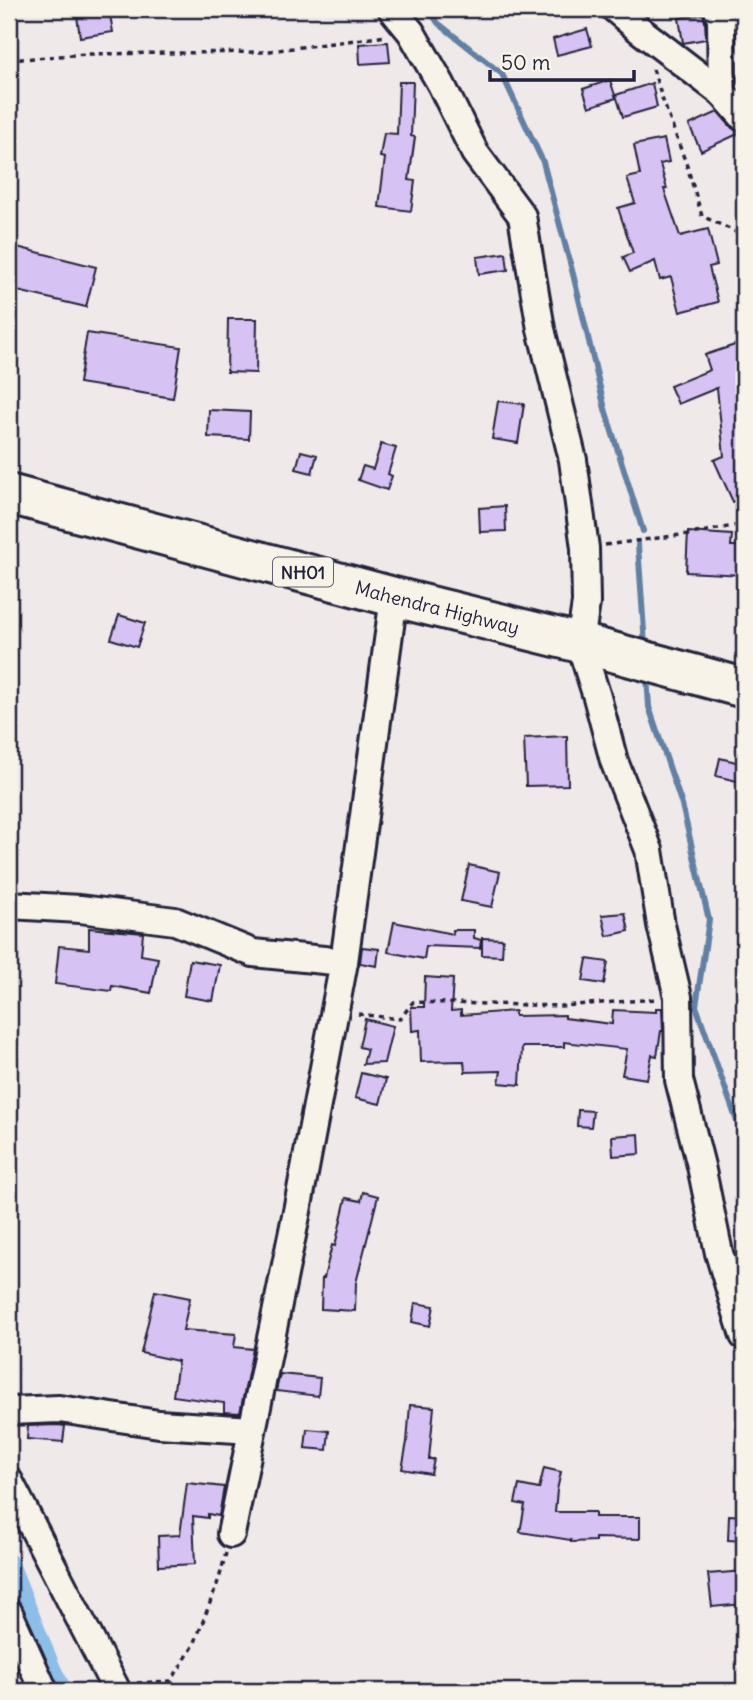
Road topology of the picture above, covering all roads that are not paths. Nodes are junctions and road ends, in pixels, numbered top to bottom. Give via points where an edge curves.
1 (392, 9) edge
2 (615, 9) edge
3 (718, 9) edge
4 (722, 93) junction
5 (744, 118) edge
6 (9, 494) edge
7 (394, 597) junction
8 (589, 645) junction
9 (736, 688) edge
10 (9, 905) edge
11 (344, 962) junction
12 (744, 1336) edge
13 (9, 1410) edge
14 (252, 1430) junction
15 (9, 1481) edge
16 (230, 1534) road end
17 (9, 1613) edge
18 (116, 1688) edge
19 (44, 1691) edge

1 - 8 street via 411,32 475,153 522,216 541,329 573,460
2 - 4 street
3 - 4 street
4 - 5 street
6 - 7 highway, Mahendra Highway / NH01
7 - 8 highway, Mahendra Highway / NH01
7 - 11 street
8 - 9 highway, Mahendra Highway / NH01
8 - 12 street via 614,761 649,850 678,997 679,1080 719,1253
10 - 11 street via 174,921 253,953
11 - 14 street
13 - 14 street via 60,1409 159,1424
14 - 16 street
15 - 18 street
17 - 19 street

